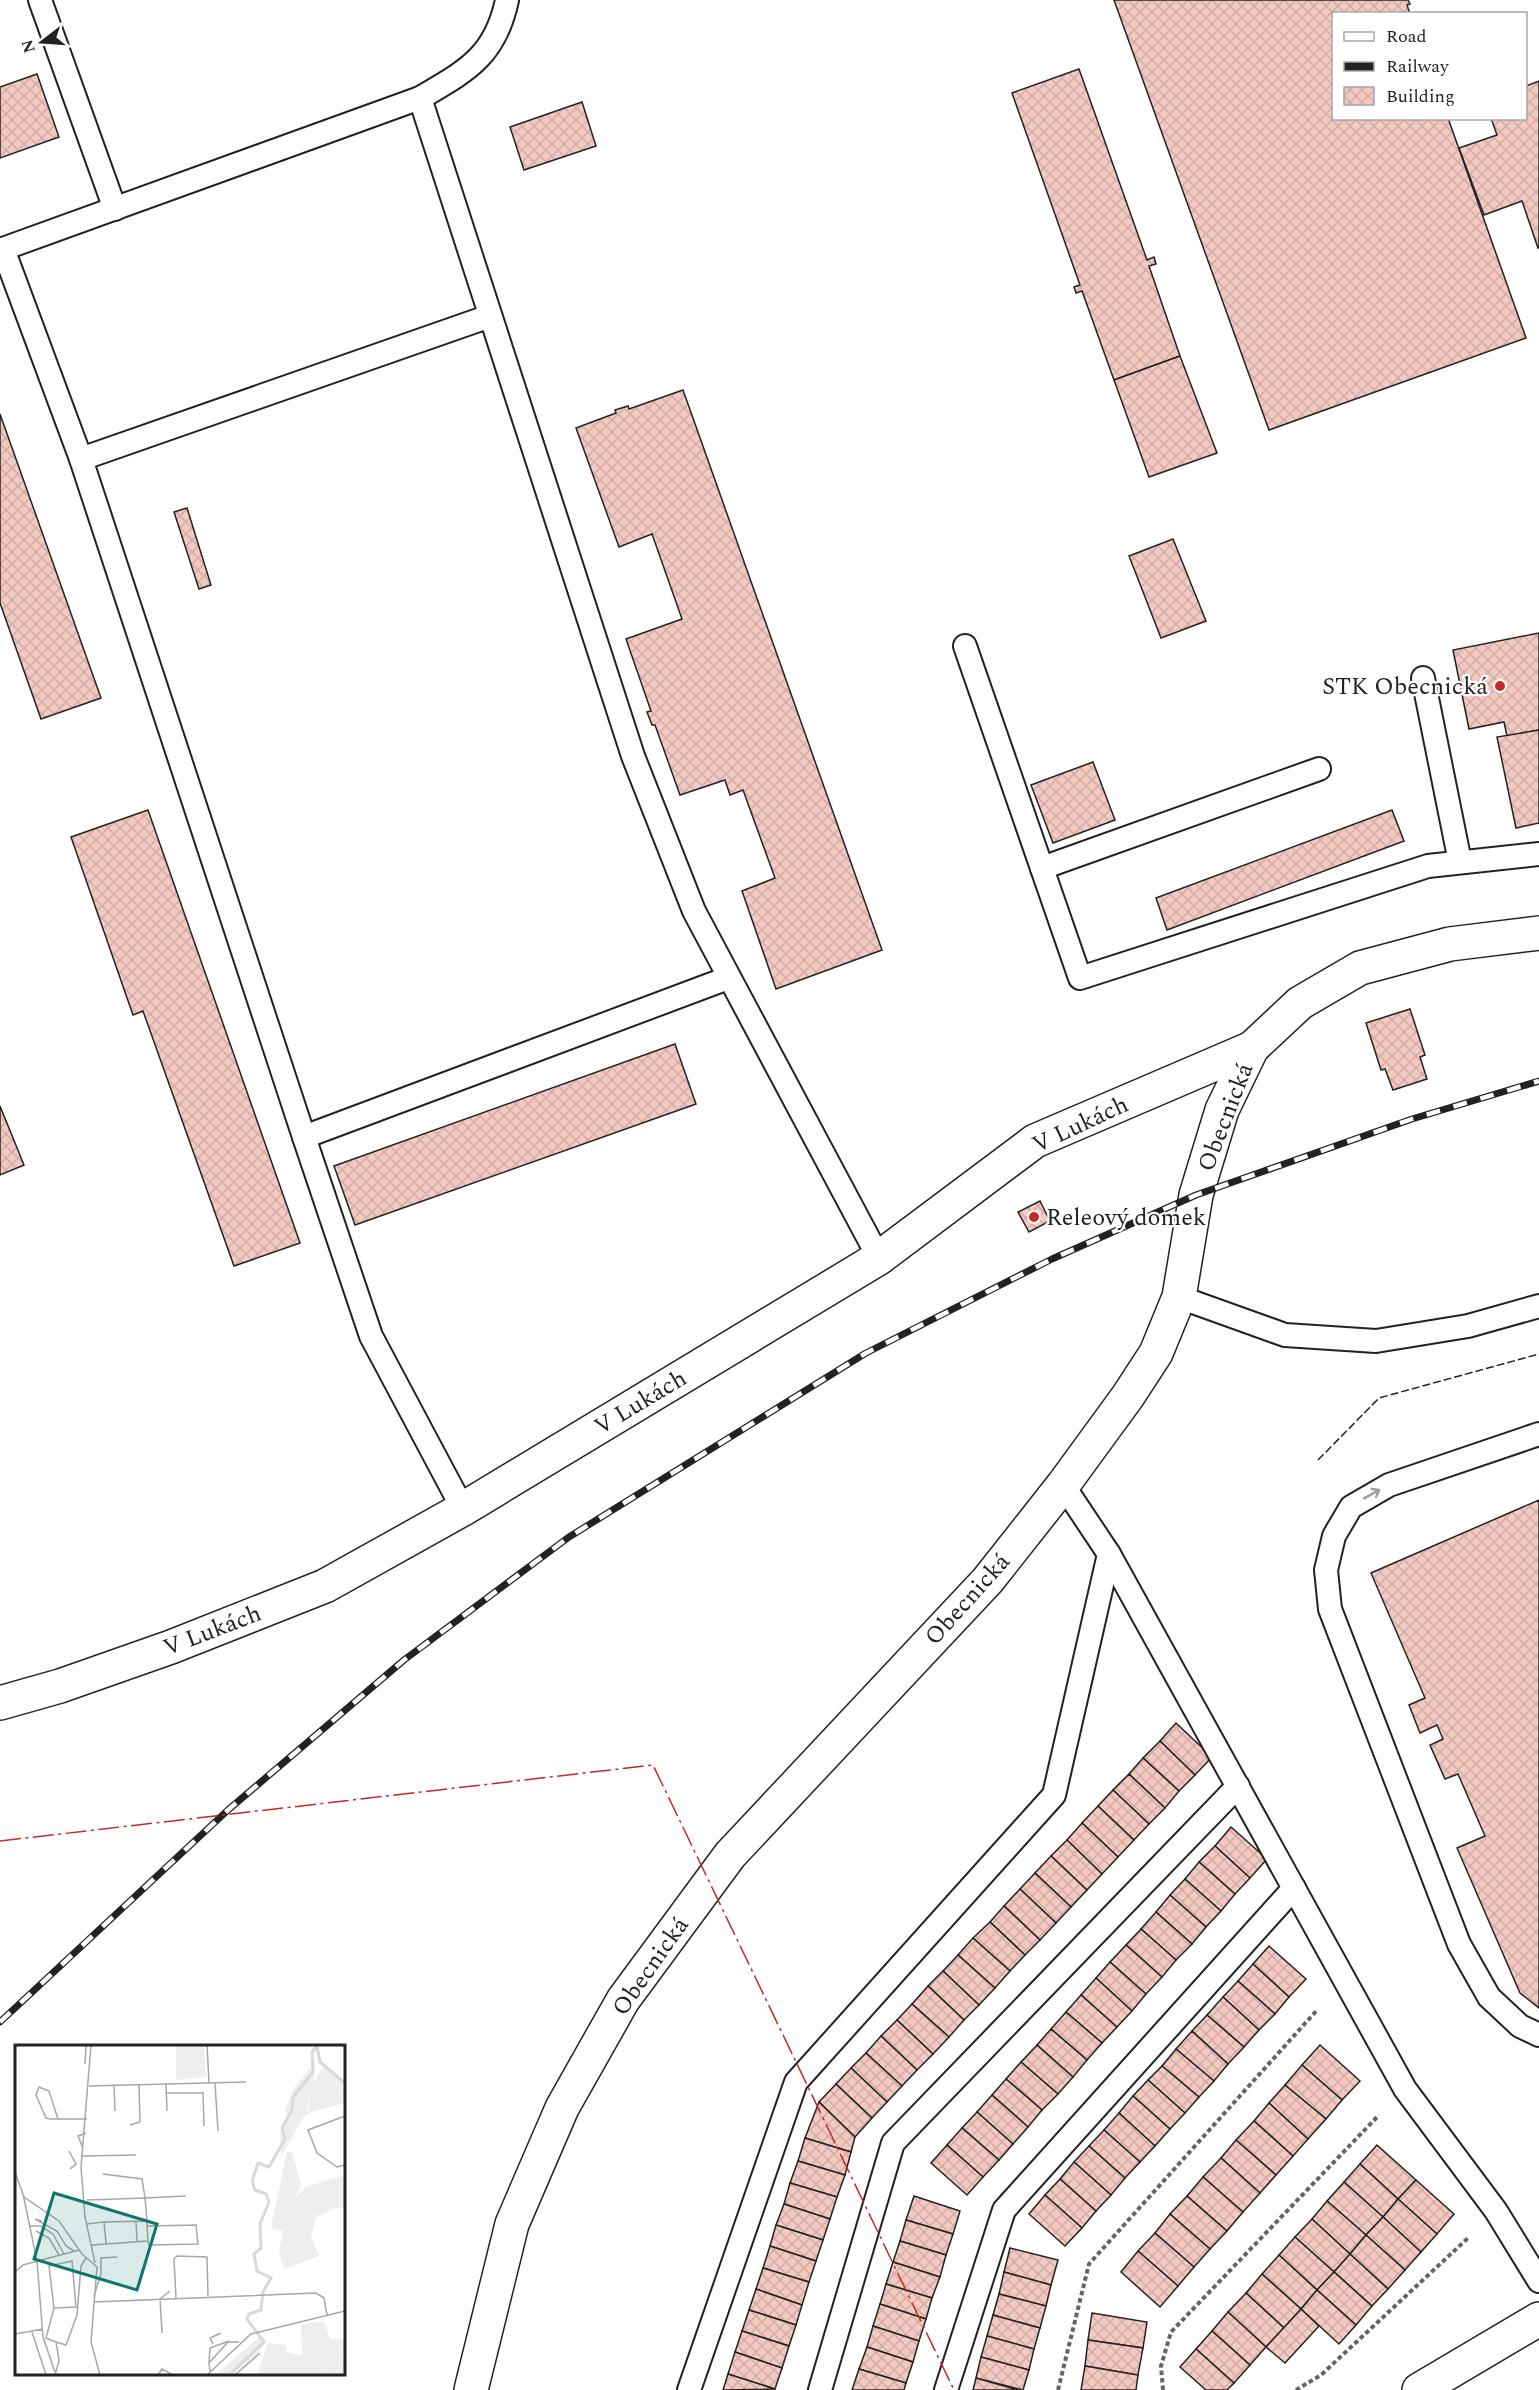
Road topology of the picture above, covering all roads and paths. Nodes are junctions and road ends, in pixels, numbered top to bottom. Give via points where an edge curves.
1 (40, 0) edge
2 (507, 0) edge
3 (420, 98) junction
4 (115, 209) junction
5 (1, 250) edge
6 (490, 316) junction
7 (81, 459) junction
8 (966, 646) dead end
9 (1423, 678) dead end
10 (1319, 769) dead end
11 (1539, 854) edge
12 (1460, 862) junction
13 (1042, 868) junction
14 (1539, 933) edge
15 (728, 978) junction
16 (1252, 1048) junction
17 (304, 1137) junction
18 (879, 1258) junction
19 (1179, 1297) junction
20 (1539, 1306) edge
21 (1539, 1434) edge
22 (1063, 1485) junction
23 (463, 1509) junction
24 (1109, 1554) junction
25 (0, 1703) edge
26 (1238, 1786) junction
27 (1294, 1888) junction
28 (1345, 1980) junction
29 (1539, 2035) edge
30 (1405, 2089) junction
31 (1496, 2211) junction
32 (1539, 2281) edge
33 (1539, 2319) edge
34 (471, 2390) edge
35 (689, 2390) edge
36 (820, 2390) edge
37 (946, 2390) edge
38 (1058, 2390) edge
39 (1163, 2390) edge
40 (1296, 2390) edge
41 (1419, 2390) edge

1 - 4 lane
2 - 3 lane via 490,47 467,71
3 - 4 lane
3 - 6 lane
4 - 5 lane
5 - 7 lane
6 - 7 lane
6 - 15 lane via 633,756 694,911
7 - 17 lane
8 - 13 lane
9 - 12 lane
10 - 13 lane
11 - 12 lane
12 - 13 lane via 1428,866 1080,978
14 - 16 street, Obecnická via 1450,944 1360,968 1299,1003
15 - 17 lane
15 - 18 lane
16 - 18 street, V Lukách via 1035,1142
16 - 19 street, Obecnická via 1222,1110 1196,1194
17 - 23 lane via 371,1336
18 - 23 street, V Lukách
19 - 20 lane via 1285,1335 1376,1341 1468,1326
19 - 22 street, Obecnická via 1156,1353
29 -> 21 lane via 1520,2026 1489,1997 1459,1944 1330,1609 1326,1570 1334,1536 1350,1507 1389,1485
22 - 24 lane
22 - 34 street, Obecnická via 988,1580 730,1855 623,2000 562,2108 512,2224
23 - 25 street, V Lukách via 325,1586 171,1647
24 - 26 lane
24 - 35 lane via 1054,1795 796,2082
26 - 27 lane
26 - 36 lane via 893,2143
27 - 28 lane
27 - 37 lane via 1004,2210
28 - 30 lane
28 - 38 path via 1089,2264
30 - 31 lane
30 - 39 path via 1171,2332 1161,2366
31 - 32 lane
31 - 40 path via 1321,2375
33 - 41 street

